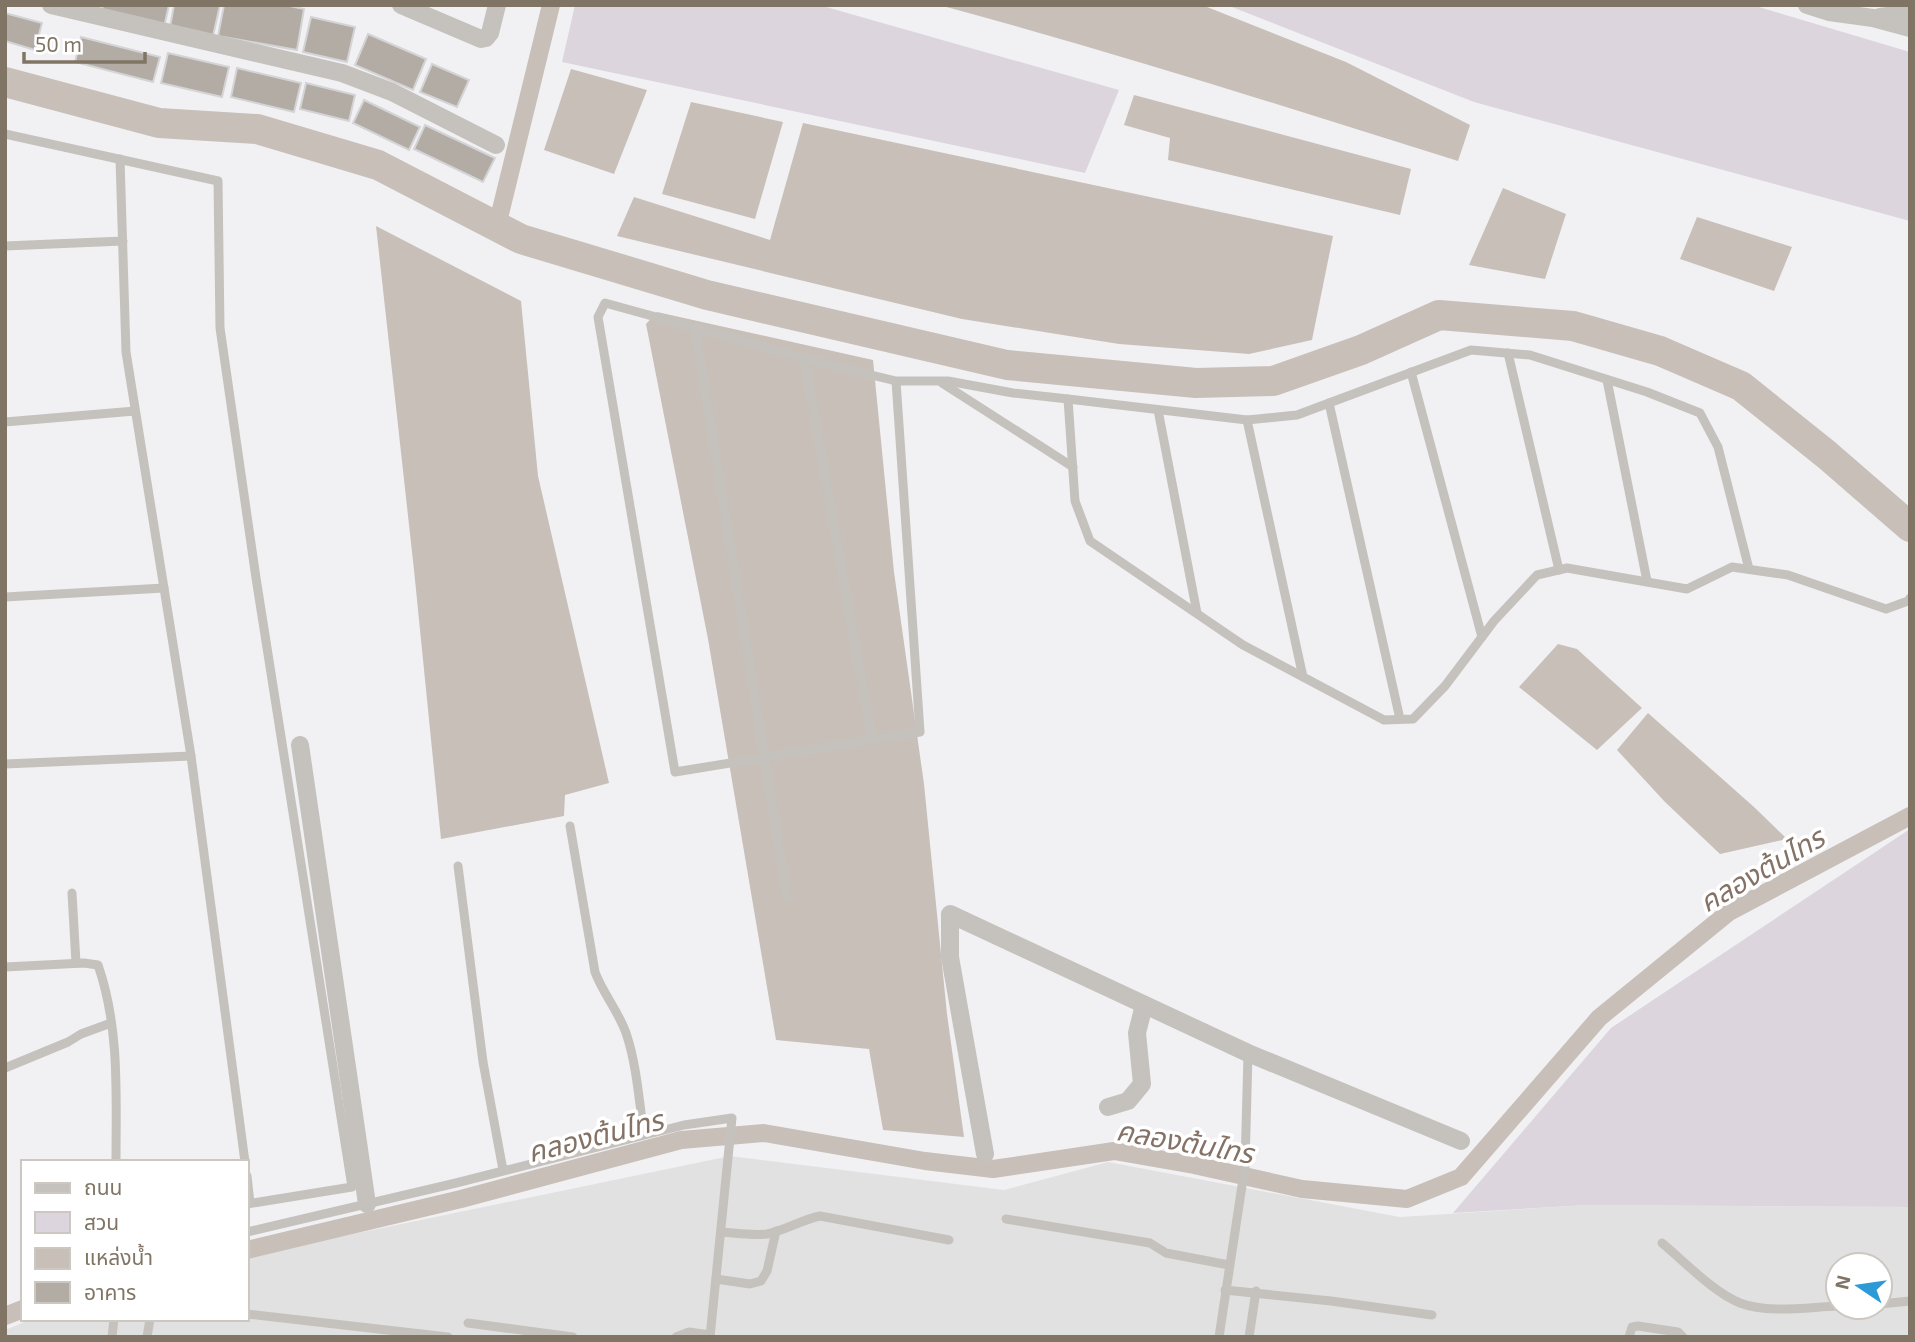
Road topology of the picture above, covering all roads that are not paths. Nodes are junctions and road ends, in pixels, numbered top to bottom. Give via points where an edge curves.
1 (51, 5) edge
2 (401, 5) edge
3 (497, 5) edge
4 (1807, 5) edge
5 (1910, 13) edge
6 (1873, 18) junction
7 (1910, 28) edge
8 (5, 134) edge
9 (496, 145) dead end
10 (120, 159) junction
11 (122, 241) junction
12 (5, 246) edge
13 (695, 328) junction
14 (1507, 353) junction
15 (804, 358) junction
16 (1411, 372) junction
17 (1607, 380) junction
18 (896, 381) junction
19 (939, 381) junction
20 (1068, 399) junction
21 (1329, 403) junction
22 (1158, 410) junction
23 (135, 411) junction
24 (1247, 420) junction
25 (5, 422) edge
26 (1073, 467) junction
27 (1749, 569) junction
28 (1559, 570) junction
29 (1647, 581) junction
30 (164, 588) junction
31 (5, 597) edge
32 (1909, 599) edge
33 (1197, 613) junction
34 (1482, 637) junction
35 (1303, 677) junction
36 (1400, 719) junction
37 (872, 740) junction
38 (300, 745) dead end
39 (191, 756) junction
40 (765, 757) junction
41 (5, 764) edge
42 (570, 826) dead end
43 (458, 866) dead end
44 (72, 893) dead end
45 (788, 896) dead end
46 (76, 963) junction
47 (5, 967) edge
48 (1144, 1004) junction
49 (111, 1023) junction
50 (1248, 1053) junction
51 (5, 1068) edge
52 (1108, 1107) dead end
53 (644, 1134) junction
54 (1461, 1141) dead end
55 (985, 1154) dead end
56 (116, 1160) edge
57 (245, 1160) edge
58 (503, 1170) junction
59 (249, 1203) edge
60 (367, 1204) junction
61 (1006, 1219) dead end
62 (776, 1231) junction
63 (248, 1232) edge
64 (722, 1232) junction
65 (949, 1240) dead end
66 (1662, 1243) dead end
67 (1229, 1265) junction
68 (716, 1279) junction
69 (1226, 1290) junction
70 (1256, 1291) junction
71 (1824, 1306) edge
72 (248, 1314) edge
73 (1432, 1315) dead end
74 (468, 1323) dead end
75 (448, 1336) edge
76 (710, 1336) edge
77 (573, 1337) edge
78 (676, 1337) edge
79 (1219, 1337) edge
80 (1249, 1337) edge
81 (1629, 1337) edge
82 (1683, 1337) edge

1 - 9 street via 342,73 392,92
2 - 3 street via 481,39 490,33
4 - 6 street
5 - 6 street
6 - 7 street
8 - 10 lane
10 - 11 lane
10 - 59 lane via 218,181 220,328 352,1187
11 - 12 lane
11 - 23 lane via 126,352
13 - 15 lane
13 - 40 lane
13 - 40 lane via 605,303 598,317 675,772
14 - 16 lane via 1471,350
14 - 17 lane via 1530,355
14 - 28 lane
15 - 18 lane
15 - 37 lane
16 - 21 lane
16 - 34 lane
17 - 27 lane via 1700,413 1718,447
17 - 29 lane
18 - 19 lane
18 - 37 lane via 920,732
19 - 20 lane
19 - 26 lane
20 - 22 lane
20 - 26 lane
21 - 24 lane via 1297,415
21 - 36 lane
22 - 24 lane
22 - 33 lane
23 - 25 lane
23 - 30 lane
24 - 35 lane
26 - 33 lane via 1075,501 1090,541
27 - 29 lane via 1732,567 1687,589
27 - 32 lane via 1788,575 1886,609
28 - 29 lane
28 - 34 lane via 1537,575
30 - 31 lane
30 - 39 lane
33 - 35 lane via 1243,645
34 - 36 lane via 1446,686 1413,719
35 - 36 lane via 1384,720
37 - 40 lane
38 - 60 street
39 - 41 lane
39 - 57 lane
40 - 45 lane
42 - 53 lane via 595,972 628,1039
43 - 58 lane via 483,1062
44 - 46 lane
46 - 47 lane
46 - 49 lane via 99,965
48 - 50 street
48 - 52 street via 1137,1033 1142,1084 1128,1101
48 - 55 street via 950,914 950,957
49 - 51 lane
49 - 56 lane via 116,1052
50 - 54 street
50 - 67 lane via 1245,1170
53 - 58 lane
53 - 64 lane via 732,1119
58 - 60 lane
60 - 63 lane
61 - 67 lane via 1150,1243 1166,1253
62 - 64 lane
62 - 65 lane via 820,1216
62 - 68 lane via 761,1280 750,1284
64 - 68 lane
66 - 71 lane via 1741,1303 1772,1308
67 - 69 lane
68 - 76 lane
69 - 70 lane
69 - 79 lane
70 - 73 lane
70 - 80 lane
72 - 75 lane
74 - 77 lane
76 - 78 lane via 689,1332
81 - 82 lane via 1632,1327 1638,1326 1678,1332

